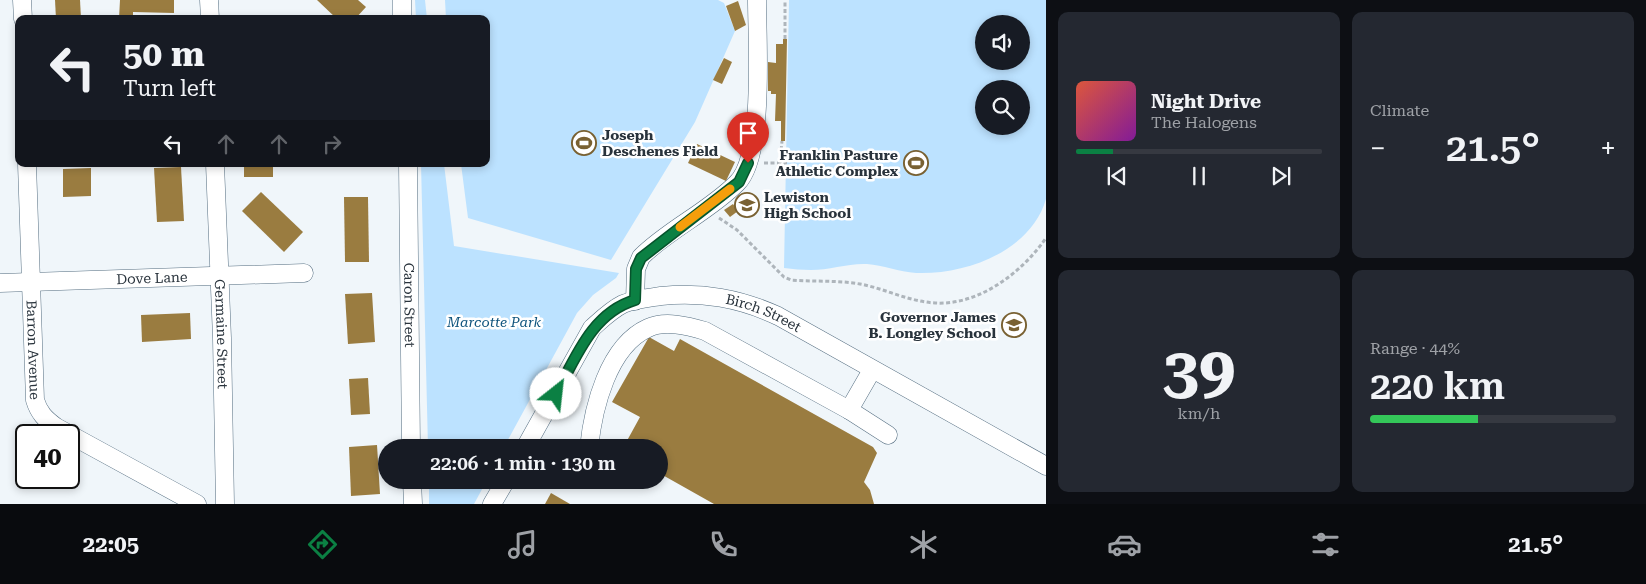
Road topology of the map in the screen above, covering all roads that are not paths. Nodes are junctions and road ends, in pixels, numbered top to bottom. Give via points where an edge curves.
1 (22, 0) edge
2 (209, 0) edge
3 (402, 0) edge
4 (757, 0) edge
5 (23, 15) edge
6 (210, 15) edge
7 (402, 15) edge
8 (27, 167) edge
9 (215, 167) edge
10 (408, 167) edge
11 (304, 273) dead end
12 (219, 276) junction
13 (31, 282) junction
14 (0, 283) edge
15 (635, 300) junction
16 (872, 370) junction
17 (849, 410) junction
18 (888, 435) dead end
19 (411, 439) edge
20 (531, 439) edge
21 (589, 439) edge
22 (1046, 466) edge
23 (412, 489) edge
24 (501, 489) edge
25 (196, 504) edge
26 (225, 504) edge
27 (413, 504) edge
28 (492, 504) edge

1 - 5 street
2 - 6 street
3 - 7 street
4 - 15 street via 756,130 748,163 739,182 641,258 636,269
8 - 13 street, Barron Avenue
9 - 12 street, Germaine Street
10 - 19 street, Caron Street
11 - 12 street, Dove Lane
12 - 13 street, Dove Lane
12 - 26 street, Germaine Street
13 - 14 street, Dove Lane
13 - 25 street, Barron Avenue via 35,400 43,417
15 - 16 street, Birch Street via 690,294 726,297 778,316
15 - 20 street, Birch Street via 607,314 592,328
16 - 17 street
16 - 22 street, Birch Street
17 - 18 street
17 - 21 street via 705,331 688,326 650,327 621,350 604,381 592,416
23 - 27 street
24 - 28 street

